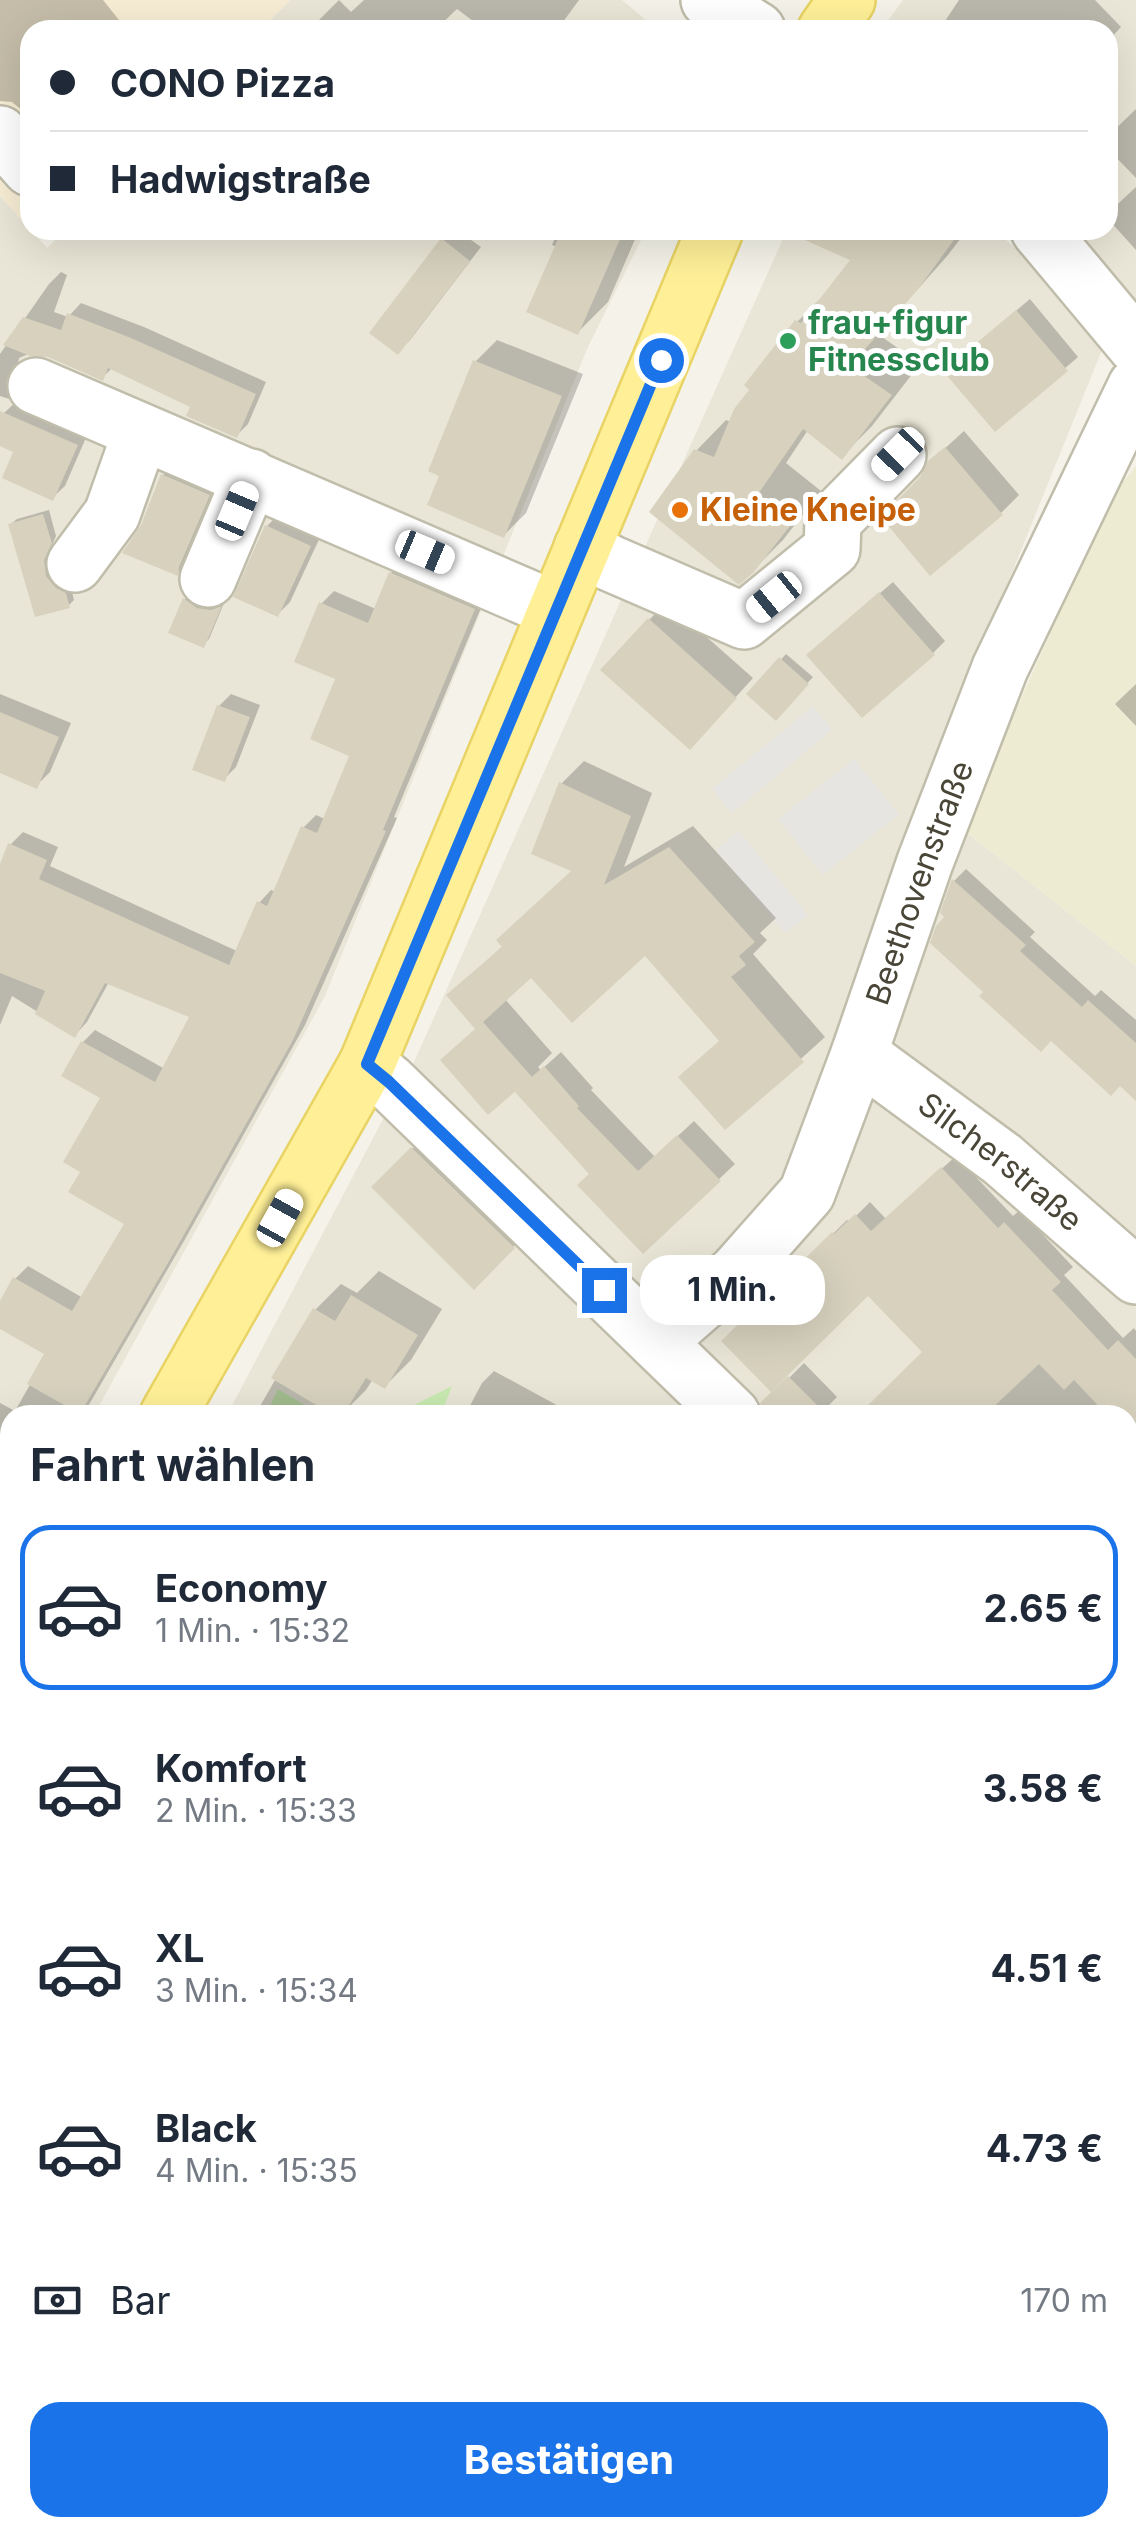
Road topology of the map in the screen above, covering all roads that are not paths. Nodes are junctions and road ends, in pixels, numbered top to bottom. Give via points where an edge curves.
1 (709, 0) edge
2 (741, 20) edge
3 (0, 134) edge
4 (20, 157) edge
5 (711, 240) edge
6 (1047, 240) edge
7 (1136, 346) edge
8 (36, 386) dead end
9 (1136, 386) edge
10 (141, 432) junction
11 (898, 454) dead end
12 (251, 477) junction
13 (582, 548) junction
14 (75, 564) dead end
15 (208, 579) dead end
16 (556, 610) junction
17 (860, 1054) junction
18 (367, 1064) junction
19 (1134, 1270) edge
20 (658, 1342) junction
21 (174, 1405) edge
22 (722, 1405) edge

1 - 2 street
3 - 4 street
5 - 13 main road
6 - 7 street
8 - 10 street
9 - 17 street, Beethovenstraße via 1000,668
10 - 12 street
10 - 14 street via 112,514
11 - 13 street via 833,521 832,549 744,621
12 - 15 street
12 - 16 street
13 - 16 main road
16 - 18 main road
17 - 19 street, Silcherstraße via 1002,1159
17 - 20 street, Beethovenstraße via 806,1193 737,1272
18 - 20 street
18 - 21 main road
20 - 22 street

